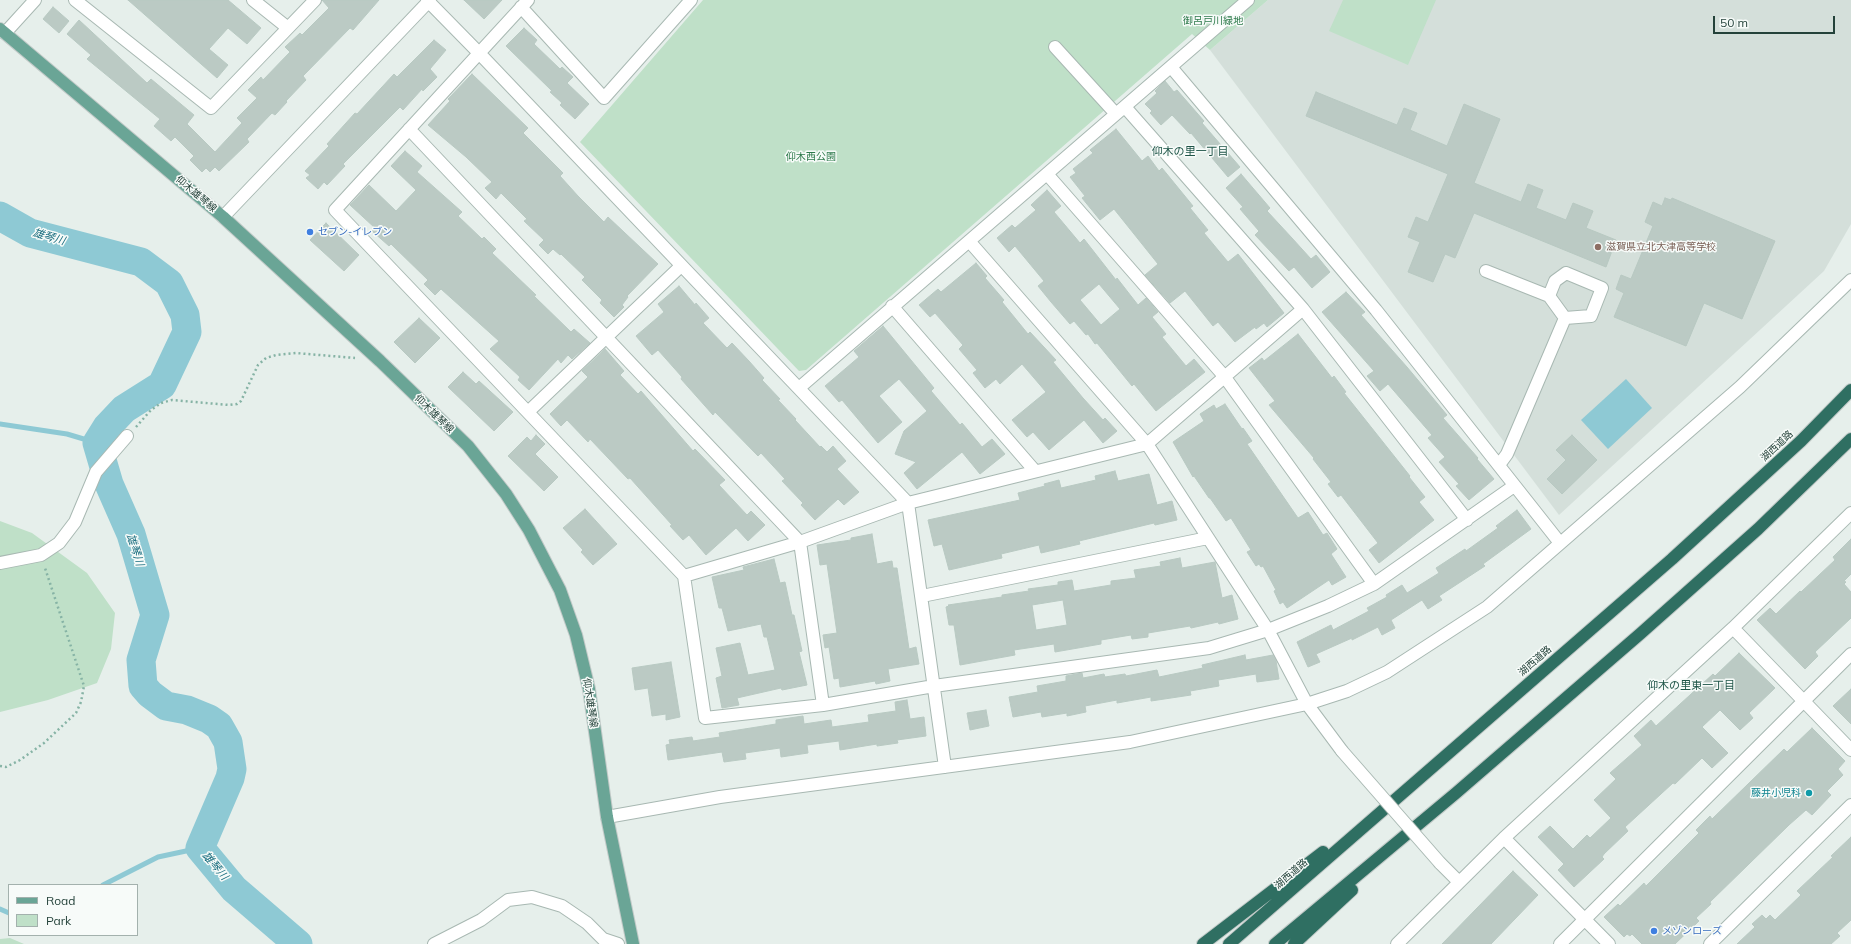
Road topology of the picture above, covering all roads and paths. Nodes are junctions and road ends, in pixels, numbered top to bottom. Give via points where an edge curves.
1 (35, 0) edge
2 (75, 0) edge
3 (253, 0) edge
4 (315, 0) edge
5 (428, 0) edge
6 (691, 0) edge
7 (1248, 0) edge
8 (525, 4) edge
9 (288, 28) junction
10 (2, 31) edge
11 (1055, 47) dead end
12 (479, 53) junction
13 (1171, 67) junction
14 (1120, 110) junction
15 (409, 129) junction
16 (1047, 174) junction
17 (223, 217) junction
18 (969, 241) junction
19 (681, 266) junction
20 (1486, 271) dead end
21 (1851, 280) edge
22 (1549, 296) junction
23 (892, 306) junction
24 (1303, 310) junction
25 (1565, 318) junction
26 (607, 337) junction
27 (357, 358) dead end
28 (1224, 376) junction
29 (799, 388) junction
30 (1851, 390) edge
31 (528, 412) junction
32 (127, 436) joint
33 (1851, 439) edge
34 (1147, 444) junction
35 (1499, 465) junction
36 (1035, 471) junction
37 (1514, 486) junction
38 (908, 503) junction
39 (1851, 513) edge
40 (1467, 520) junction
41 (1208, 538) junction
42 (800, 542) junction
43 (1560, 543) junction
44 (41, 555) junction
45 (0, 563) edge
46 (684, 576) junction
47 (1374, 584) junction
48 (922, 596) junction
49 (1733, 628) junction
50 (1268, 630) junction
51 (1851, 654) edge
52 (934, 686) junction
53 (1804, 701) junction
54 (1307, 704) junction
55 (823, 705) junction
56 (1851, 750) edge
57 (0, 766) edge
58 (945, 767) junction
59 (1431, 767) junction
60 (1456, 793) junction
61 (1851, 806) edge
62 (607, 817) junction
63 (1504, 838) junction
64 (1458, 882) junction
65 (1584, 919) junction
66 (434, 944) edge
67 (618, 944) edge
68 (632, 944) edge
69 (1203, 944) edge
70 (1229, 944) edge
71 (1276, 944) edge
72 (1294, 944) edge
73 (1397, 944) edge
74 (1560, 944) edge
75 (1608, 944) edge
76 (1710, 944) edge

1 - 10 street
2 - 9 street via 210,108
3 - 9 street
4 - 9 street
5 - 12 street
5 - 17 street
6 - 8 street via 604,98
7 - 13 street
8 - 12 street
10 - 17 main road, 仰木雄琴線
11 - 14 street
12 - 15 street
12 - 19 street
13 - 14 street
13 - 35 street via 1376,310
14 - 16 street
14 - 24 street
15 - 26 street
15 - 31 street via 335,210
16 - 18 street
16 - 28 street
17 - 62 main road, 仰木雄琴線 via 380,361 468,446 506,494 529,530 560,590 576,635 589,689
18 - 23 street
18 - 34 street
19 - 26 street
19 - 29 street
20 - 22 street
21 - 43 street via 1740,387
22 - 25 street
22 - 25 street via 1555,281 1566,274 1602,288 1590,316
23 - 29 street
23 - 36 street
24 - 28 street
24 - 40 street
25 - 35 street via 1507,454
26 - 31 street
26 - 42 street
27 - 32 path via 296,352 266,358 258,365 241,401 237,404 172,400 161,403
28 - 34 street
28 - 47 street
29 - 38 street
30 - 59 highway, 湖西道路 via 1801,441 1672,559
31 - 46 street
32 - 44 street via 96,472 75,522 58,543
33 - 60 highway via 1820,471 1640,634
34 - 36 street
34 - 41 street
35 - 37 street
36 - 38 street
37 - 40 street
37 - 43 street
38 - 42 street
38 - 48 street
39 - 49 street
40 - 47 street
41 - 48 street
41 - 50 street
42 - 46 street
42 - 55 street
43 - 54 street via 1487,607 1387,672 1347,691
44 - 45 street
44 - 57 path via 84,686 82,702 76,713 44,742 20,760 6,767
46 - 55 street via 705,718
47 - 50 street
48 - 52 street
49 - 53 street
49 - 63 street
50 - 52 street via 1209,648
50 - 54 street
51 - 53 street
52 - 55 street
52 - 58 street
53 - 56 street
53 - 65 street
54 - 58 street via 1130,742
54 - 64 street, bridge via 1342,751
58 - 62 street via 720,797
59 - 69 highway
59 - 70 highway, 湖西道路
60 - 71 highway
60 - 72 highway
61 - 76 street
62 - 68 main road, 仰木雄琴線
63 - 64 street
63 - 65 street
64 - 73 street
65 - 74 street
65 - 75 street
66 - 67 street via 481,920 508,900 532,897 562,906 603,938

